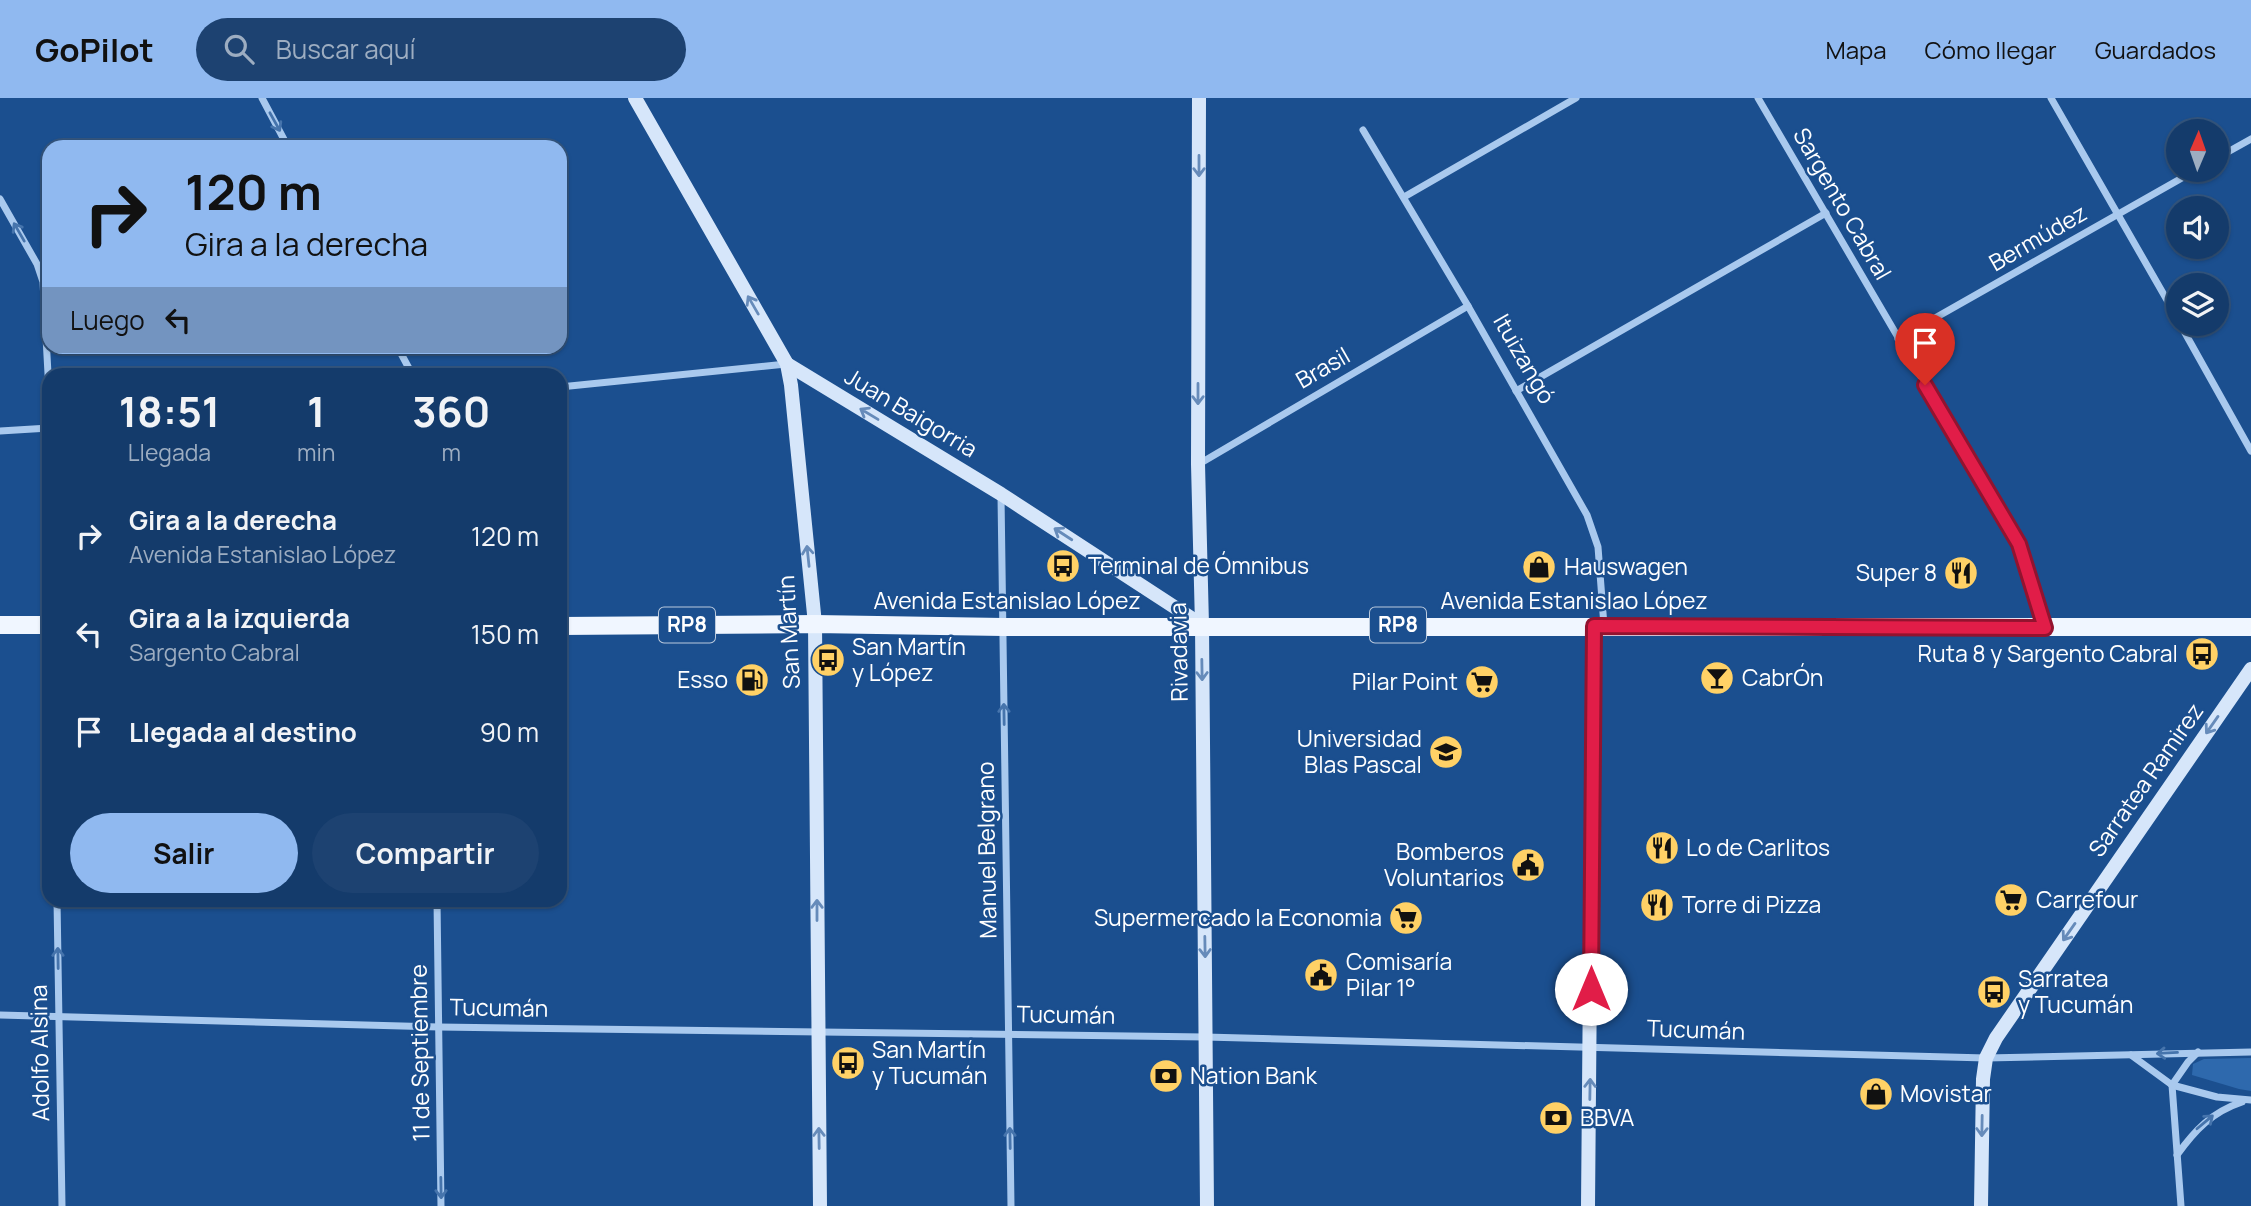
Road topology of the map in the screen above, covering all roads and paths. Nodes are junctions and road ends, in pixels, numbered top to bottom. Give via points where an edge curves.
1 (262, 98) edge
2 (635, 98) edge
3 (1199, 98) edge
4 (1576, 98) edge
5 (1758, 98) edge
6 (2051, 98) edge
7 (1363, 130) dead end
8 (2251, 139) edge
9 (284, 140) edge
10 (2230, 151) edge
11 (2175, 182) edge
12 (1404, 197) junction
13 (0, 198) edge
14 (1826, 213) junction
15 (2119, 213) junction
16 (42, 279) edge
17 (2166, 297) edge
18 (1468, 306) junction
19 (2188, 336) edge
20 (1898, 339) junction
21 (787, 364) junction
22 (567, 386) edge
23 (1516, 391) junction
24 (42, 428) edge
25 (0, 431) edge
26 (2251, 451) edge
27 (1198, 464) junction
28 (1001, 494) junction
29 (815, 624) junction
30 (0, 625) edge
31 (42, 625) edge
32 (1202, 625) junction
33 (567, 626) edge
34 (1003, 626) junction
35 (1599, 626) junction
36 (2251, 627) edge
37 (2045, 628) junction
38 (2251, 669) edge
39 (57, 907) edge
40 (437, 907) edge
41 (0, 1015) edge
42 (59, 1017) junction
43 (439, 1027) junction
44 (818, 1031) junction
45 (1008, 1033) junction
46 (1205, 1037) junction
47 (1591, 1045) junction
48 (2198, 1052) junction
49 (2251, 1052) edge
50 (2132, 1055) junction
51 (1986, 1058) junction
52 (2172, 1085) junction
53 (2247, 1101) edge
54 (2177, 1156) junction
55 (62, 1206) edge
56 (441, 1206) edge
57 (820, 1206) edge
58 (1011, 1206) edge
59 (1207, 1206) edge
60 (1588, 1206) edge
61 (1981, 1206) edge
62 (2181, 1206) edge

1 -> 9 street
21 -> 2 street, San Martín
3 -> 27 street, Rivadavia
4 - 12 street
5 - 14 street, Sargento Cabral
6 - 15 street
7 - 12 street, Ituizangó
8 - 10 street
11 - 15 street, Bermúdez
12 - 18 street, Ituizangó
16 -> 13 street
14 - 20 street, Sargento Cabral
14 - 23 street
15 - 17 street
15 - 20 street, Bermúdez
18 - 23 street, Ituizangó
18 - 27 street, Brasil
19 - 26 street
20 - 37 street, Sargento Cabral via 2019,544
21 - 22 street
28 -> 21 street, Juan Baigorria
29 -> 21 street, San Martín
23 - 35 street, Ituizangó via 1595,533
24 - 25 street
27 - 32 street, Rivadavia
32 -> 28 street, Juan Baigorria
28 - 34 street, Manuel Belgrano
29 - 33 main road, Avenida Estanislao López / RP8
29 - 34 main road, Avenida Estanislao López / RP8
44 -> 29 street, San Martín
30 - 31 main road
32 - 34 main road, Avenida Estanislao López / RP8
32 - 35 main road, Avenida Estanislao López / RP8
32 -> 46 street, Rivadavia
45 -> 34 street, Manuel Belgrano
35 - 37 main road, Avenida Estanislao López / RP8
35 - 47 street, Ituizangó
36 - 37 main road, Avenida Estanislao López / RP8
38 -> 51 street, Sarratea Ramirez
42 -> 39 street, Adolfo Alsina
40 - 43 street, 11 de Septiembre
41 - 42 street, Tucumán
42 - 43 street, Tucumán
42 - 55 street, Adolfo Alsina
43 - 44 street, Tucumán
43 -> 56 street, 11 de Septiembre
44 - 45 street, Tucumán
57 -> 44 street, San Martín
45 - 46 street, Tucumán
58 -> 45 street, Manuel Belgrano
46 - 47 street, Tucumán
46 - 59 street, Rivadavia
47 - 51 street, Tucumán
60 -> 47 street, Ituizangó
48 - 49 street, Tucumán
48 -> 50 street, Tucumán
48 - 52 street
50 - 51 street, Tucumán
50 - 52 street
51 -> 61 street
52 - 53 street
52 - 54 street
54 -> 53 street via 2207,1119
54 - 62 street

